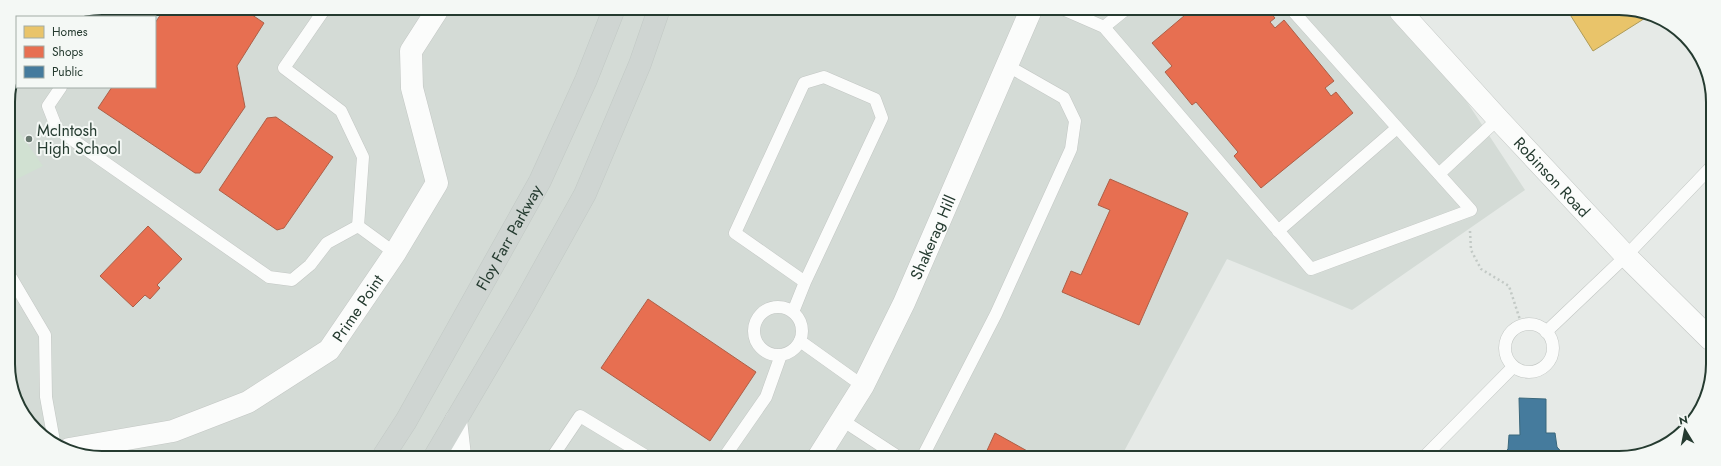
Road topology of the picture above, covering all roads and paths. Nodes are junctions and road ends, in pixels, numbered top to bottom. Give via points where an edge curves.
1 (321, 15) edge
2 (434, 15) edge
3 (612, 15) edge
4 (657, 15) edge
5 (1029, 15) edge
6 (1076, 15) edge
7 (1119, 15) edge
8 (1296, 15) edge
9 (1404, 15) edge
10 (1104, 27) junction
11 (1008, 66) junction
12 (60, 88) edge
13 (1498, 119) junction
14 (1398, 128) junction
15 (1706, 172) edge
16 (1439, 174) junction
17 (1472, 210) junction
18 (358, 226) junction
19 (1278, 231) junction
20 (395, 253) junction
21 (1626, 256) junction
22 (805, 282) junction
23 (15, 284) edge
24 (793, 312) junction
25 (1522, 326) junction
26 (1546, 332) junction
27 (1706, 335) edge
28 (800, 341) junction
29 (781, 355) junction
30 (1513, 367) junction
31 (863, 386) junction
32 (456, 420) junction
33 (842, 420) junction
34 (53, 435) edge
35 (81, 448) edge
36 (387, 451) edge
37 (438, 451) edge
38 (459, 451) edge
39 (556, 451) edge
40 (638, 451) edge
41 (729, 451) edge
42 (822, 451) edge
43 (889, 451) edge
44 (926, 451) edge
45 (1430, 451) edge

1 - 18 lane via 284,68 341,111 363,157
2 - 20 street, Prime Point via 411,51 412,88 437,183
3 - 36 main road, Floy Farr Parkway via 586,80 540,181 406,421
4 - 32 main road via 640,64 585,194
5 - 11 street, Shakerag Hill
6 - 10 lane
7 - 10 lane
8 - 14 lane
9 - 13 street, Robinson Road
10 - 19 lane
11 - 31 street, Shakerag Hill via 904,303
11 - 44 lane via 1064,98 1075,121 1071,149 996,314
12 - 18 lane via 48,106 57,128 269,278 292,280 310,265 328,243
13 - 16 lane
13 - 21 street, Robinson Road
14 - 16 lane
14 - 19 lane
15 - 21 lane
16 - 17 lane
17 - 19 lane via 1311,269
17 - 25 path via 1471,250 1481,269 1509,286
18 - 20 lane
20 - 35 street, Prime Point via 329,350 248,402 173,432
21 - 26 lane
21 - 27 street, Robinson Road
22 - 22 lane via 882,118 875,99 824,77 804,83 736,233
22 - 24 lane
23 - 34 lane via 45,335 46,397
24 - 28 lane via 801,325
24 - 29 lane via 785,308 770,308 757,318 754,325 756,341 760,348 774,355
25 - 26 lane via 1535,325
25 - 30 lane via 1512,331 1505,345 1505,353
26 - 30 lane via 1552,341 1553,349 1547,364 1534,372 1519,371
28 - 29 lane via 792,350
28 - 31 lane
29 - 41 lane via 766,397
30 - 45 lane
31 - 33 street, Shakerag Hill
32 - 37 main road
32 - 38 street
33 - 42 street, Shakerag Hill
33 - 43 lane
39 - 40 lane via 580,416

